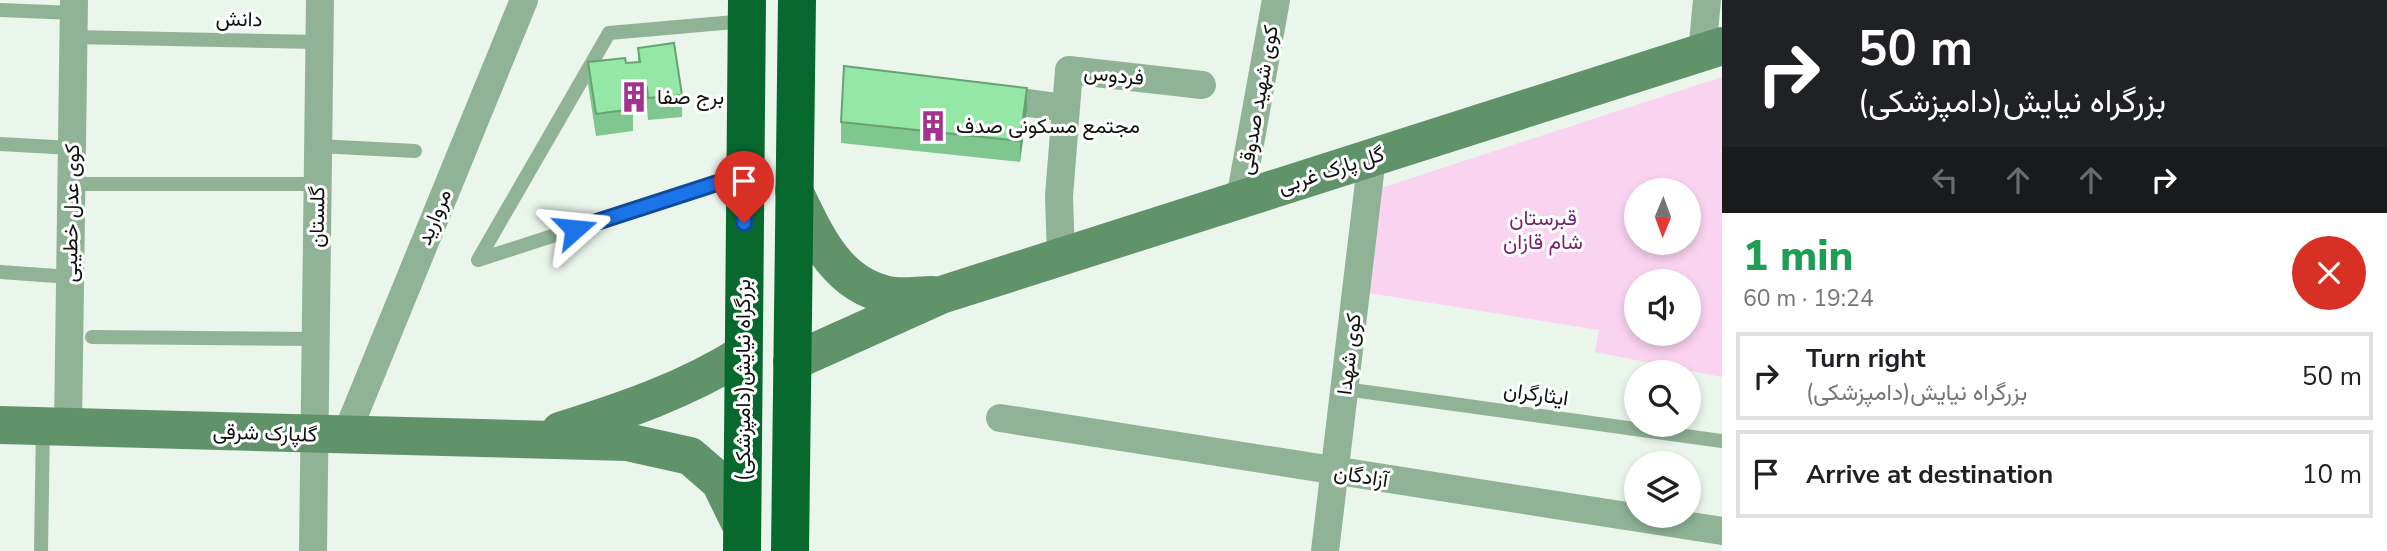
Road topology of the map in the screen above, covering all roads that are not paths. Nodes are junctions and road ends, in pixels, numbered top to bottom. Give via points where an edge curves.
1 (320, 0) edge
2 (524, 0) edge
3 (797, 0) edge
4 (1276, 0) edge
5 (1707, 0) edge
6 (0, 10) edge
7 (746, 10) edge
8 (74, 17) edge
9 (320, 42) junction
10 (1712, 49) edge
11 (1202, 85) dead end
12 (970, 95) edge
13 (1065, 108) junction
14 (0, 144) edge
15 (318, 146) junction
16 (72, 148) junction
17 (415, 150) dead end
18 (1372, 157) junction
19 (745, 174) junction
20 (71, 184) junction
21 (317, 184) junction
22 (794, 191) junction
23 (1240, 200) junction
24 (1061, 257) junction
25 (0, 272) edge
26 (70, 277) junction
27 (941, 295) junction
28 (92, 337) dead end
29 (315, 339) junction
30 (792, 344) junction
31 (743, 354) junction
32 (1345, 389) junction
33 (1000, 418) dead end
34 (0, 425) edge
35 (56, 426) junction
36 (330, 434) junction
37 (531, 439) junction
38 (1722, 441) edge
39 (1335, 472) junction
40 (1722, 531) edge
41 (742, 539) edge
42 (41, 551) edge
43 (313, 551) edge
44 (790, 551) edge
45 (1325, 551) edge

1 - 9 street, گلستان
2 - 36 street, مروارید
3 - 22 highway
4 - 23 street, کوی شهید صدوقی
5 - 10 street
6 - 8 lane, دانش
7 - 19 highway, بزرگراه نیایش(دامپزشکی)
7 - 19 lane via 609,33 478,260
8 - 9 lane, دانش
8 - 16 street, کوی عدل خطیبی
9 - 15 street, گلستان
10 - 18 main road, گل پارک غربی
11 - 13 street, فردوس via 1069,70
12 - 13 street
13 - 24 street, فردوس via 1059,196
14 - 16 lane
15 - 17 lane
15 - 21 street, گلستان
16 - 20 street, کوی عدل خطیبی
18 - 23 main road, گل پارک غربی
18 - 32 street, کوی شهدا
19 - 31 highway, بزرگراه نیایش(دامپزشکی)
20 - 21 lane
20 - 26 street, کوی عدل خطیبی
21 - 29 street, گلستان
22 - 27 main road via 821,248 850,280 888,295
22 - 30 highway
23 - 24 main road, گل پارک غربی
24 - 27 main road, گل پارک غربی
25 - 26 lane
26 - 35 street, کوی عدل خطیبی
27 - 30 main road
28 - 29 lane
29 - 36 street, گلستان
30 - 44 highway
31 - 37 main road, گلپارک شرقی via 708,376 633,408
31 - 41 highway, بزرگراه نیایش(دامپزشکی)
32 - 38 lane, ایثارگران
32 - 39 street, کوی شهدا
33 - 39 street, آزادگان
34 - 35 main road, گلپارک شرقی
35 - 36 main road, گلپارک شرقی
35 - 42 lane
36 - 37 main road, گلپارک شرقی
36 - 43 street, گلستان
37 - 41 main road, گلپارک شرقی via 627,442 690,456 720,482
39 - 40 street, آزادگان
39 - 45 street, کوی شهدا

